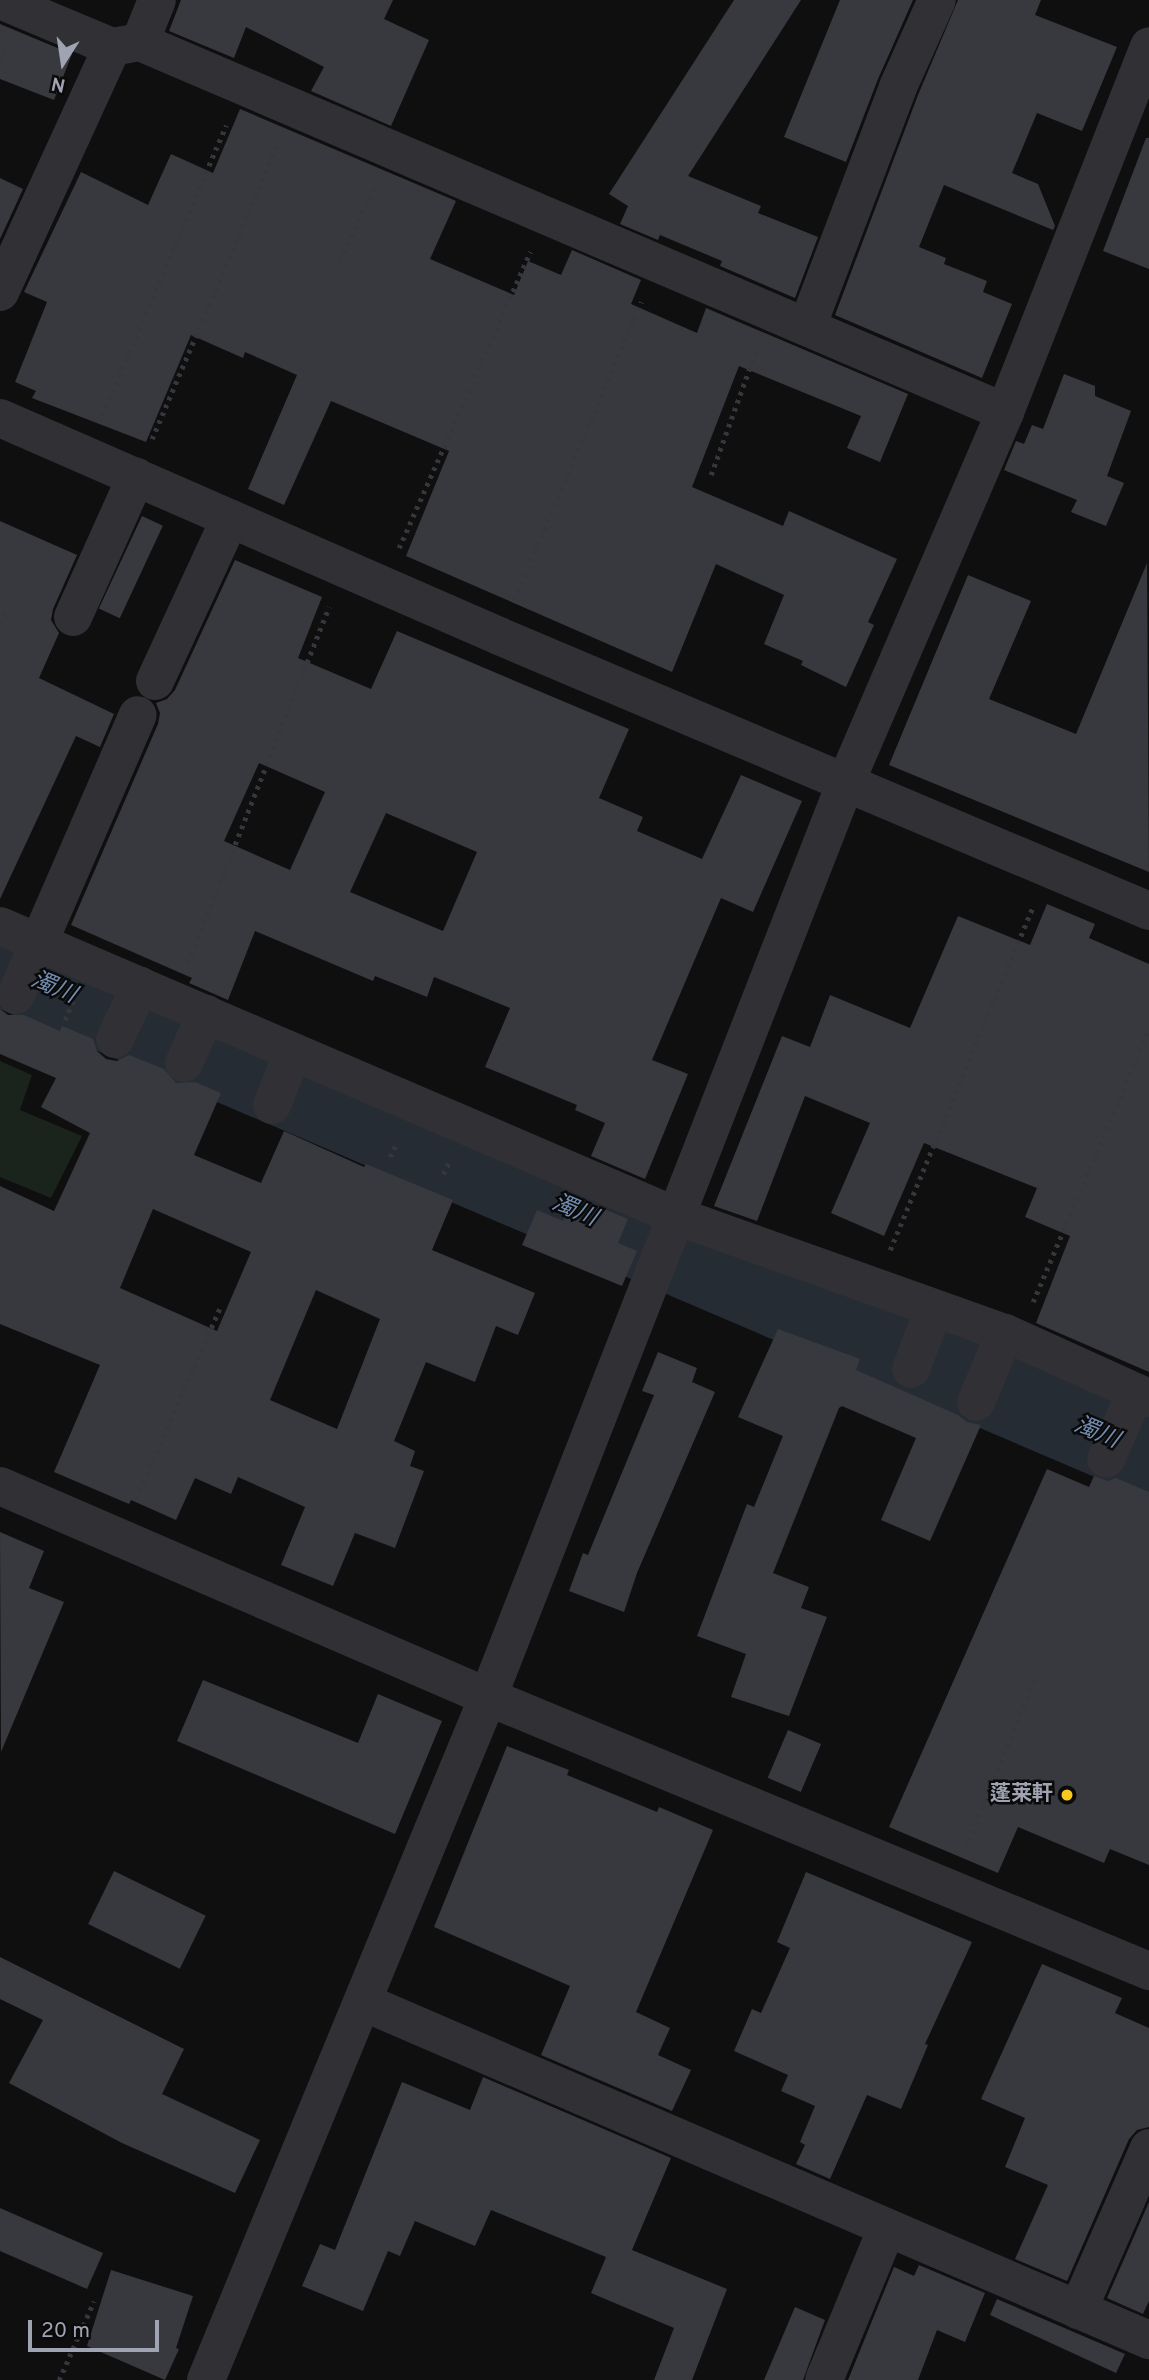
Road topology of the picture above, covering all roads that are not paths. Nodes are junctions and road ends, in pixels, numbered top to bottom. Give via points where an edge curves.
1 (0, 0) edge
2 (158, 0) edge
3 (937, 0) edge
4 (126, 45) junction
5 (1149, 46) edge
6 (0, 292) edge
7 (807, 327) junction
8 (1005, 412) junction
9 (0, 418) edge
10 (136, 477) junction
11 (230, 519) junction
12 (73, 617) dead end
13 (155, 681) dead end
14 (138, 715) dead end
15 (845, 783) junction
16 (1149, 911) edge
17 (0, 926) edge
18 (36, 950) junction
19 (16, 995) dead end
20 (172, 1016) junction
21 (115, 1040) dead end
22 (290, 1058) junction
23 (272, 1105) dead end
24 (676, 1216) junction
25 (930, 1319) junction
26 (1012, 1348) junction
27 (911, 1369) dead end
28 (976, 1402) dead end
29 (1136, 1402) edge
30 (1106, 1459) dead end
31 (0, 1486) edge
32 (488, 1697) junction
33 (1149, 1971) edge
34 (363, 2002) junction
35 (1149, 2148) edge
36 (887, 2228) junction
37 (1078, 2310) junction
38 (1149, 2340) edge
39 (206, 2380) edge
40 (824, 2380) edge

1 - 4 street
2 - 4 street
3 - 7 street via 898,87
4 - 6 street
4 - 7 street via 243,86
5 - 8 street
7 - 8 street
8 - 15 street
9 - 10 street
10 - 11 street
10 - 12 street
11 - 13 street
11 - 15 street
14 - 18 street
15 - 16 street
15 - 24 street
17 - 18 street
18 - 19 street
18 - 20 street
20 - 21 street
20 - 22 street
22 - 23 street
22 - 24 street via 461,1132
24 - 25 street via 875,1286
24 - 32 street
25 - 26 street
25 - 27 street
26 - 28 street
26 - 29 street
29 - 30 street
31 - 32 street
32 - 33 street
32 - 34 street
34 - 36 street
34 - 39 street
35 - 37 street
36 - 37 street
36 - 40 street
37 - 38 street

